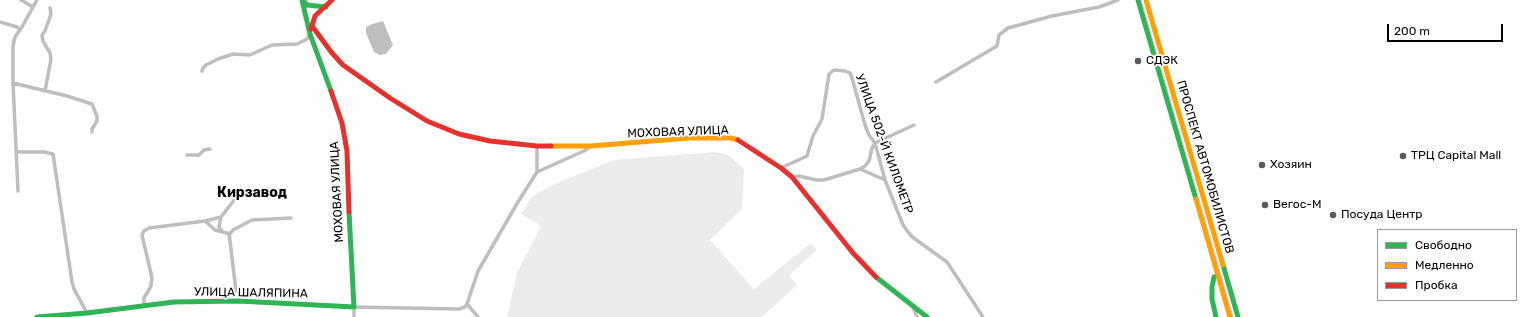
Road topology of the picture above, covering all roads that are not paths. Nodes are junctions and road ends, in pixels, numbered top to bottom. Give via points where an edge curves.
1 (21, 0) edge
2 (37, 0) edge
3 (302, 0) edge
4 (332, 0) edge
5 (1118, 0) edge
6 (1138, 0) edge
7 (1146, 0) edge
8 (34, 7) junction
9 (326, 7) junction
10 (50, 8) dead end
11 (0, 22) edge
12 (312, 26) junction
13 (20, 30) junction
14 (310, 34) junction
15 (202, 71) dead end
16 (936, 82) dead end
17 (13, 83) junction
18 (45, 90) junction
19 (914, 125) dead end
20 (92, 132) dead end
21 (875, 143) junction
22 (537, 146) junction
23 (591, 146) junction
24 (210, 149) dead end
25 (16, 152) junction
26 (187, 155) dead end
27 (781, 168) junction
28 (860, 169) junction
29 (538, 172) junction
30 (792, 177) junction
31 (885, 180) junction
32 (18, 190) dead end
33 (235, 199) dead end
34 (221, 217) junction
35 (291, 218) dead end
36 (205, 221) junction
37 (230, 234) junction
38 (1218, 276) junction
39 (236, 291) dead end
40 (144, 306) junction
41 (466, 306) junction
42 (913, 306) junction
43 (354, 307) junction
44 (87, 312) junction
45 (37, 317) edge
46 (354, 317) edge
47 (478, 317) edge
48 (917, 317) edge
49 (927, 317) edge
50 (983, 317) edge
51 (1216, 317) edge
52 (1230, 317) edge
53 (1238, 317) edge

1 - 8 street
2 - 8 street
3 - 9 street via 307,5
3 - 14 street, МОХОВАЯ УЛИЦА
4 - 9 street
5 - 16 street via 1099,7 1008,28 999,35 997,46
6 - 38 street, ПРОСПЕКТ АВТОМОБИЛИСТОВ
7 - 53 street, ПРОСПЕКТ АВТОМОБИЛИСТОВ
8 - 13 street
9 - 12 street via 315,16
10 - 18 street via 51,14 42,35 51,60
11 - 13 street
12 - 14 street
12 - 22 street, МОХОВАЯ УЛИЦА via 343,64 427,121 459,134 490,141
13 - 17 street via 13,46
14 - 15 street via 307,39 297,44 272,45 250,55 233,54 218,59 206,65
14 - 43 street, МОХОВАЯ УЛИЦА via 342,123 347,151
17 - 18 street
17 - 25 street
18 - 20 street via 92,104 97,116
19 - 21 street
21 - 27 street, УЛИЦА 502-Й КИЛОМЕТР via 865,125 852,78 845,71 834,70 828,77 822,119 807,156
21 - 28 street via 869,161
21 - 31 street, УЛИЦА 502-Й КИЛОМЕТР
22 - 23 street, МОХОВАЯ УЛИЦА
22 - 29 street
23 - 27 street, МОХОВАЯ УЛИЦА via 689,138 731,138 742,142
23 - 29 street
24 - 26 street via 199,155
25 - 32 street
25 - 44 street via 53,154 72,282
27 - 30 street
28 - 30 street via 824,180
28 - 31 street
29 - 41 street via 478,271
30 - 42 street via 853,253 879,280
31 - 50 street, УЛИЦА 502-Й КИЛОМЕТР via 902,225 911,236 947,262
33 - 34 street
34 - 36 street
34 - 37 street via 219,227 222,232
35 - 37 street via 252,220
36 - 37 street via 215,230
36 - 40 street via 149,228 144,231 142,235 152,278 151,286 144,298
37 - 39 street
38 - 51 street via 1214,277 1212,287
38 - 52 street, ПРОСПЕКТ АВТОМОБИЛИСТОВ
40 - 43 street, УЛИЦА ШАЛЯПИНА via 174,302 238,301
40 - 44 street, УЛИЦА ШАЛЯПИНА
41 - 43 street, УЛИЦА ШАЛЯПИНА via 459,309
41 - 47 street
42 - 48 street
42 - 49 street
43 - 46 street, МОХОВАЯ УЛИЦА
44 - 45 street, УЛИЦА ШАЛЯПИНА

